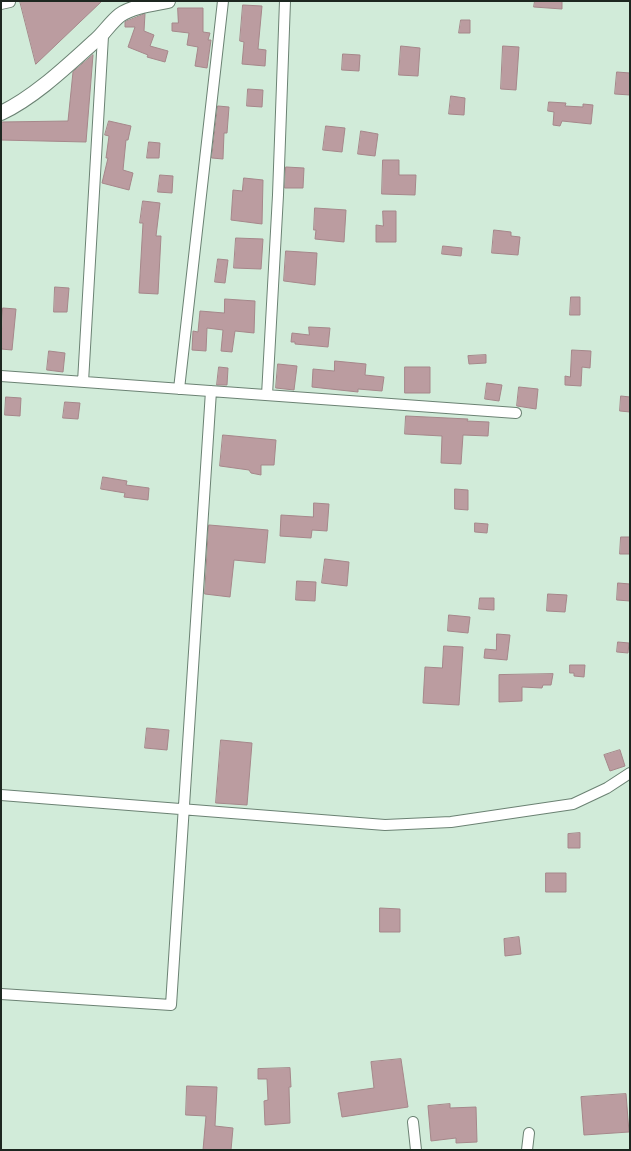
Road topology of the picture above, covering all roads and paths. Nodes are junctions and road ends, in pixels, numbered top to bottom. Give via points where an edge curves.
1 (168, 1) edge
2 (223, 1) edge
3 (285, 1) edge
4 (10, 2) edge
5 (1, 4) edge
6 (121, 15) junction
7 (1, 113) edge
8 (1, 376) edge
9 (83, 382) junction
10 (179, 389) junction
11 (211, 391) junction
12 (266, 395) junction
13 (516, 413) dead end
14 (630, 773) edge
15 (1, 795) edge
16 (184, 808) junction
17 (1, 994) edge
18 (413, 1122) dead end
19 (529, 1133) dead end
20 (416, 1150) edge
21 (527, 1150) edge

1 - 6 street
2 - 10 street
3 - 12 street
4 - 5 street
6 - 7 street via 43,85
6 - 9 street via 103,36
8 - 9 street
9 - 10 street
10 - 11 street
11 - 12 street
11 - 16 street
12 - 13 street
14 - 16 street via 573,804 451,822 385,825
15 - 16 street
16 - 17 street via 171,1005
18 - 20 street
19 - 21 street

